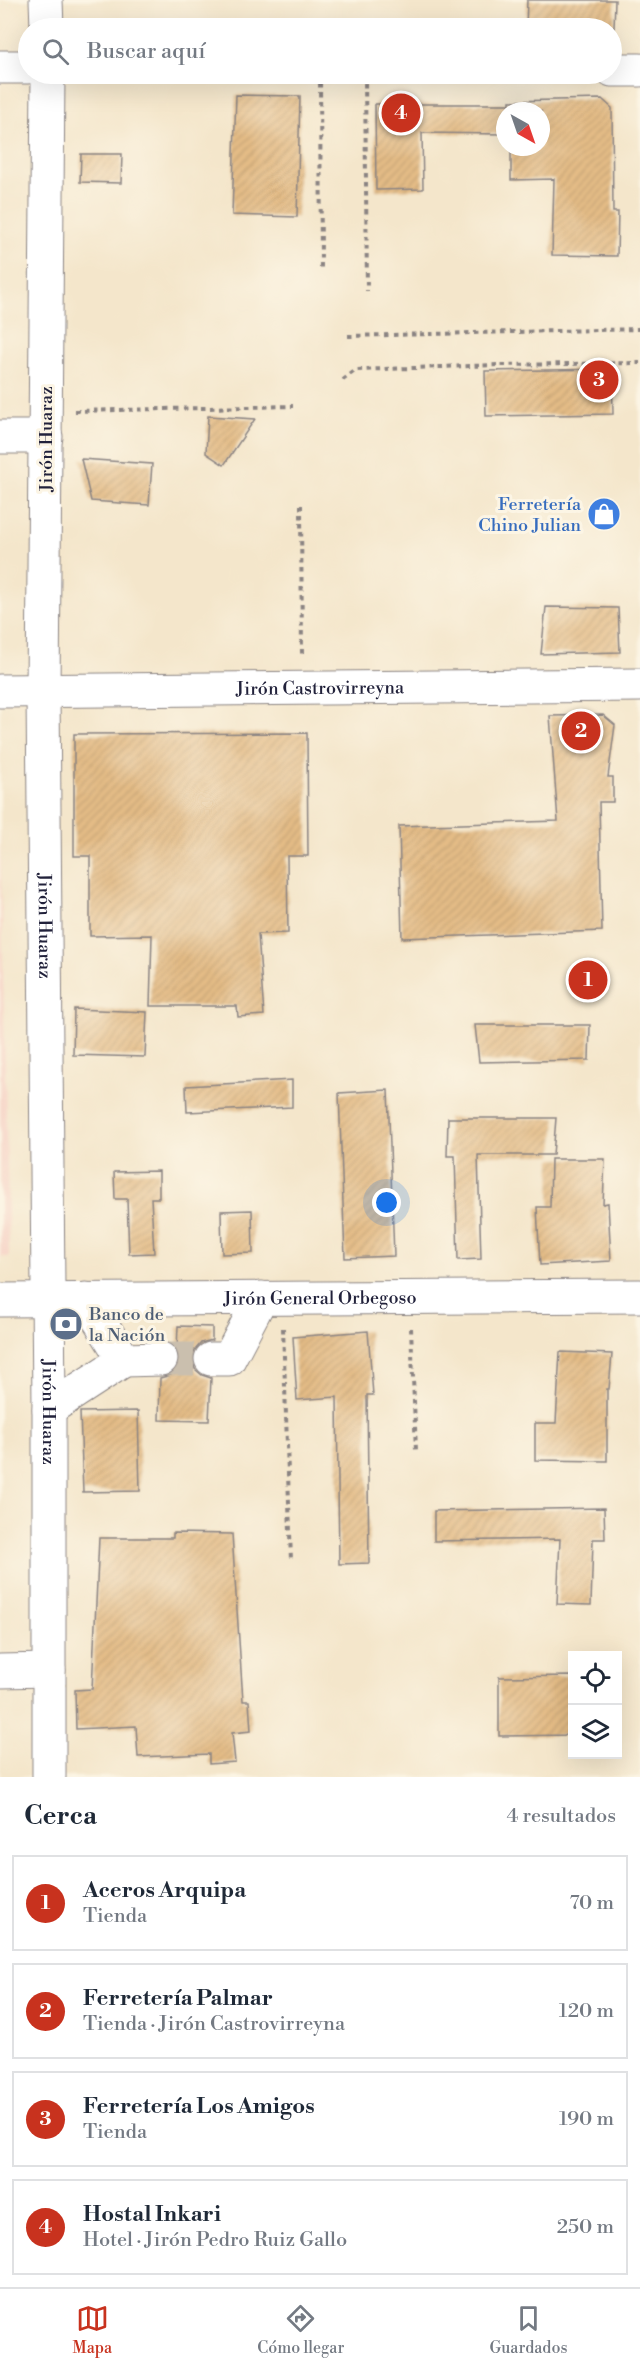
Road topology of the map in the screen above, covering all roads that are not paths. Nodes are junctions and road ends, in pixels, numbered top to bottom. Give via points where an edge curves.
1 (46, 0) edge
2 (47, 18) edge
3 (0, 67) edge
4 (18, 67) edge
5 (622, 70) edge
6 (640, 70) edge
7 (48, 84) edge
8 (46, 425) junction
9 (0, 437) edge
10 (640, 685) edge
11 (0, 691) edge
12 (43, 691) junction
13 (640, 1296) edge
14 (272, 1298) junction
15 (48, 1299) junction
16 (86, 1299) junction
17 (0, 1300) edge
18 (124, 1359) junction
19 (161, 1359) tunnel mouth
20 (212, 1359) tunnel mouth
21 (49, 1409) junction
22 (49, 1670) junction
23 (0, 1671) edge
24 (49, 1777) edge

1 - 2 street
3 - 4 street
5 - 6 street
7 - 8 street, Jirón Huaraz
8 - 9 street
8 - 12 street, Jirón Huaraz
10 - 12 street, Jirón Castrovirreyna
11 - 12 street, Jirón Castrovirreyna
12 - 15 street, Jirón Huaraz
13 - 14 street, Jirón General Orbegoso
14 - 16 street, Jirón General Orbegoso
14 - 20 street via 229,1359
15 - 16 street, Jirón General Orbegoso
15 - 17 street, Jirón General Orbegoso
15 - 21 street, Jirón Huaraz
16 - 18 street
18 - 19 street
18 - 21 street
21 - 22 street, Jirón Huaraz
22 - 23 street
22 - 24 street, Jirón Huaraz

